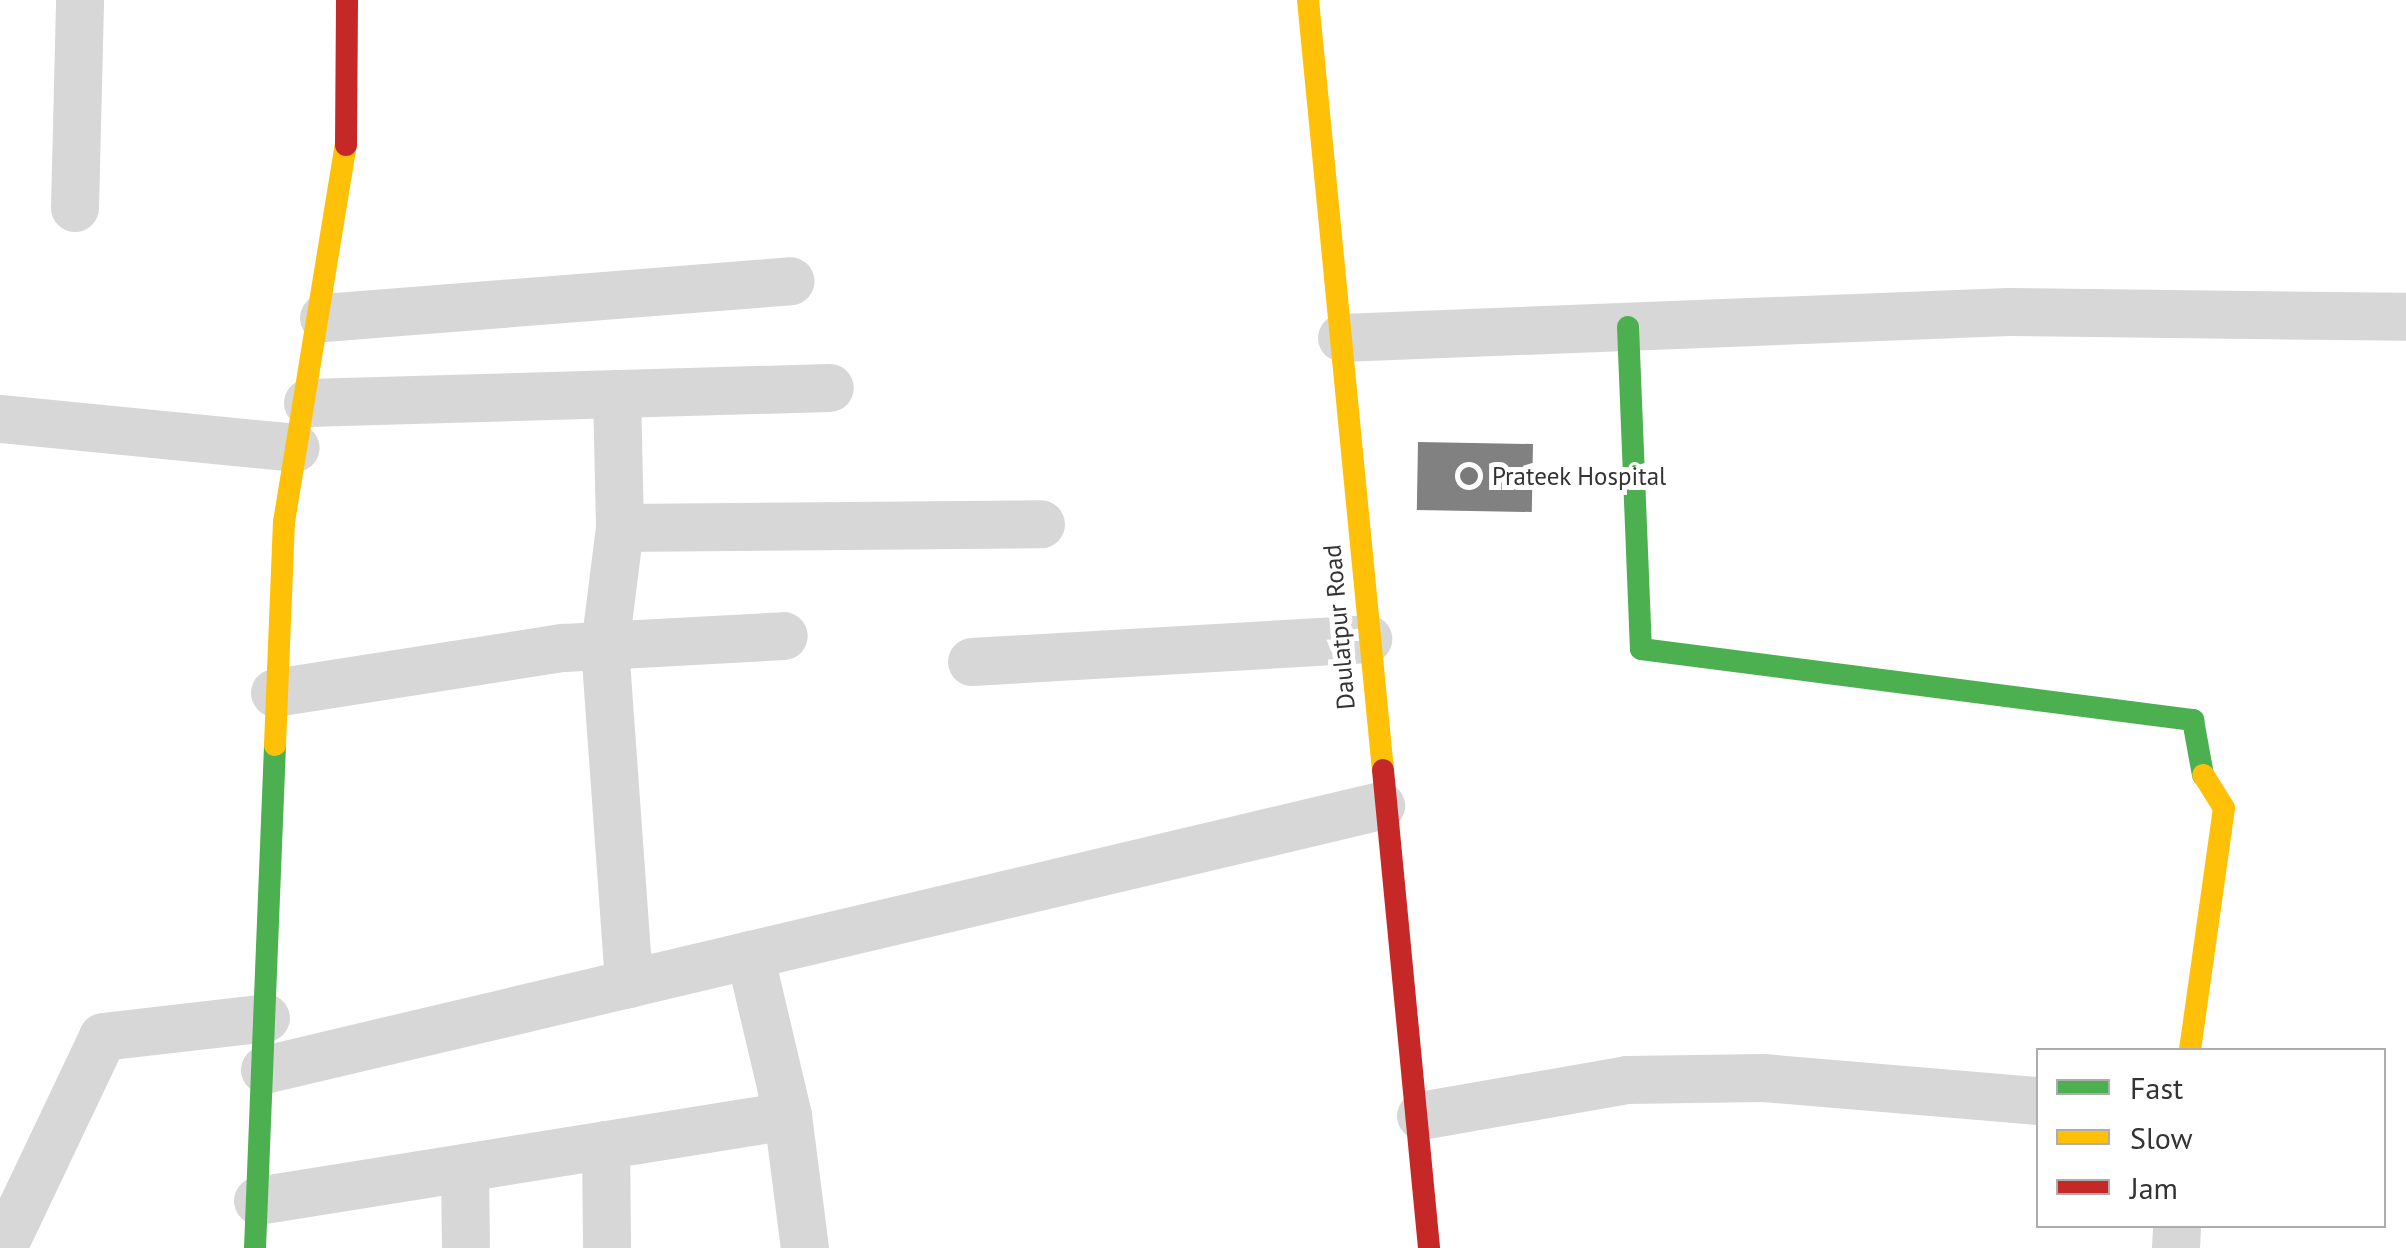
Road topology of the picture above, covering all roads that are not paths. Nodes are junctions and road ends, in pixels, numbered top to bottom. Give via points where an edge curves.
1 (80, 0) edge
2 (347, 0) edge
3 (1308, 0) edge
4 (76, 208) dead end
5 (791, 281) dead end
6 (2406, 317) edge
7 (324, 318) junction
8 (1628, 327) junction
9 (1342, 338) junction
10 (830, 388) dead end
11 (617, 394) junction
12 (308, 403) junction
13 (0, 420) edge
14 (296, 448) junction
15 (1041, 524) dead end
16 (620, 528) junction
17 (784, 636) dead end
18 (1368, 640) junction
19 (605, 647) junction
20 (972, 662) dead end
21 (275, 692) junction
22 (1381, 806) junction
23 (750, 955) junction
24 (629, 984) junction
25 (266, 1018) junction
26 (2190, 1048) edge
27 (265, 1070) junction
28 (2036, 1101) edge
29 (788, 1116) junction
30 (1421, 1116) junction
31 (606, 1145) junction
32 (465, 1168) junction
33 (258, 1201) junction
34 (4, 1248) edge
35 (256, 1248) edge
36 (466, 1248) edge
37 (607, 1248) edge
38 (805, 1248) edge
39 (1429, 1248) edge

1 - 4 street
2 - 7 street via 346,161
3 - 9 street, Daulatpur Road
5 - 7 street
6 - 8 street via 2008,312
7 - 12 street
8 - 9 street
8 - 26 street via 1640,649 2193,720 2205,786 2224,808
9 - 18 street, Daulatpur Road
10 - 11 street
11 - 12 street
11 - 16 street
12 - 14 street
13 - 14 street
14 - 21 street
15 - 16 street
16 - 19 street
17 - 19 street
18 - 20 street
18 - 22 street, Daulatpur Road
19 - 21 street
19 - 24 street
21 - 25 street
22 - 23 street
22 - 30 street, Daulatpur Road
23 - 24 street
23 - 29 street
24 - 27 street
25 - 27 street
25 - 34 street via 103,1037
27 - 33 street
28 - 30 street via 1764,1078 1647,1080
29 - 31 street
29 - 38 street
30 - 39 street, Daulatpur Road
31 - 32 street
31 - 37 street
32 - 33 street
32 - 36 street
33 - 35 street

